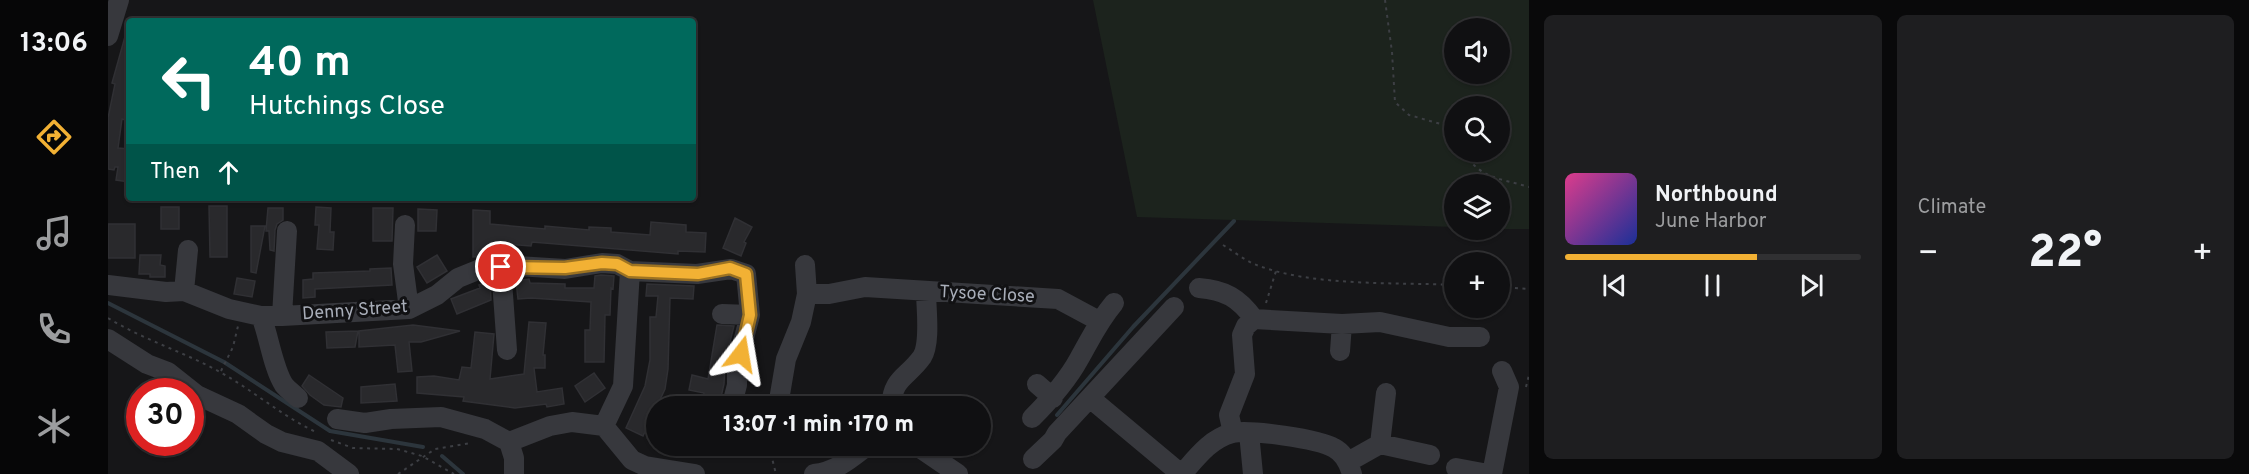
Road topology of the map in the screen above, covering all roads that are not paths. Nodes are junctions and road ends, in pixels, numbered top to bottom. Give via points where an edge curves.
1 (119, 0) edge
2 (108, 36) edge
3 (405, 225) dead end
4 (287, 231) dead end
5 (188, 250) dead end
6 (805, 265) dead end
7 (501, 267) junction
8 (630, 271) junction
9 (108, 285) edge
10 (1199, 288) dead end
11 (184, 291) junction
12 (926, 291) junction
13 (807, 294) junction
14 (1114, 303) dead end
15 (1174, 307) dead end
16 (409, 309) junction
17 (722, 314) dead end
18 (750, 315) junction
19 (261, 316) junction
20 (282, 316) junction
21 (1257, 319) junction
22 (1099, 321) junction
23 (1342, 324) junction
24 (1480, 337) dead end
25 (108, 339) edge
26 (507, 350) dead end
27 (1340, 351) dead end
28 (1502, 371) dead end
29 (1037, 384) dead end
30 (1386, 393) dead end
31 (734, 396) edge
32 (780, 396) edge
33 (892, 396) edge
34 (298, 398) dead end
35 (1053, 398) junction
36 (1090, 398) junction
37 (1032, 418) dead end
38 (338, 419) dead end
39 (604, 426) junction
40 (1241, 433) junction
41 (504, 440) junction
42 (1380, 444) junction
43 (1430, 455) dead end
44 (855, 456) edge
45 (932, 456) edge
46 (1033, 459) dead end
47 (1350, 468) edge
48 (1456, 468) dead end
49 (824, 473) edge
50 (349, 474) edge
51 (514, 474) edge
52 (695, 474) edge
53 (958, 474) edge
54 (1182, 474) edge
55 (1252, 474) edge
56 (1490, 474) edge

1 - 2 street
3 - 16 street via 403,264
4 - 20 street
5 - 11 street
6 - 13 street
7 - 8 street, Denny Street via 565,268 602,263 617,264
7 - 16 street, Denny Street via 473,270
7 - 26 street
8 - 18 street, Denny Street via 698,274 730,268 746,274
8 - 39 street via 623,386
9 - 11 street, Denny Street
10 - 21 street via 1237,298
11 - 19 street, Denny Street via 222,307
12 - 13 street via 865,287
12 - 22 street, Tysoe Close via 1058,299
12 - 33 street, Tysoe Close via 927,341 923,356
13 - 32 street via 786,359
14 - 22 street
15 - 36 street
16 - 20 street, Denny Street
17 - 18 street
18 - 31 street via 737,365
19 - 20 street, Denny Street
19 - 34 street via 280,377
21 - 23 street
21 - 40 street via 1246,326 1242,335 1245,374 1228,415
22 - 35 street
23 - 24 street via 1380,322 1449,337
23 - 27 street
25 - 50 street via 266,434 318,451
28 - 56 street via 1509,387
29 - 35 street
30 - 42 street
35 - 37 street
36 - 46 street
36 - 54 street
38 - 41 street via 365,423 441,417 485,429
39 - 41 street via 572,422
39 - 52 street via 632,460 645,466
40 - 47 street via 1279,434 1334,448
40 - 54 street via 1208,445
40 - 55 street
41 - 51 street via 514,458
42 - 43 street
42 - 47 street
44 - 49 street
45 - 53 street
48 - 56 street

